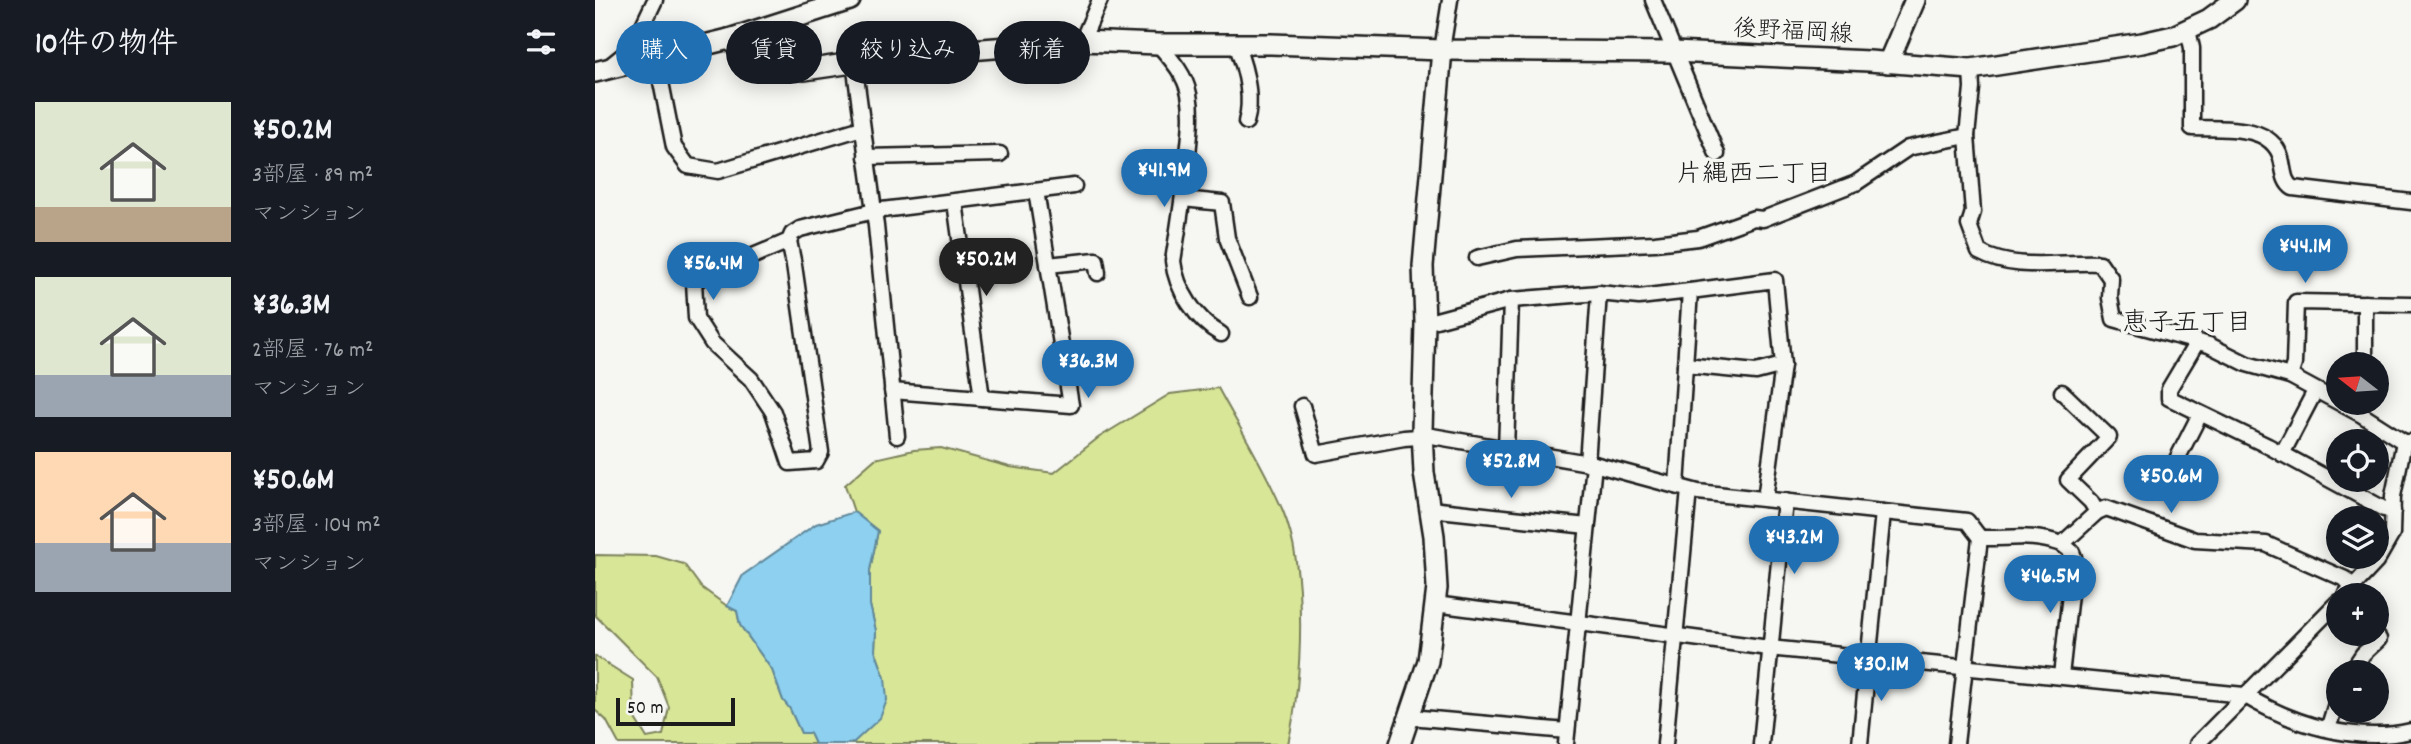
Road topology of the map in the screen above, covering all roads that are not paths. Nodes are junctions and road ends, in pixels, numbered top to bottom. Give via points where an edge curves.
1 (655, 0) edge
2 (850, 0) edge
3 (1100, 0) edge
4 (1450, 0) edge
5 (1653, 0) edge
6 (1915, 0) edge
7 (2235, 0) edge
8 (785, 21) edge
9 (1090, 23) edge
10 (2188, 30) junction
11 (1090, 41) edge
12 (1159, 44) junction
13 (1235, 44) junction
14 (1442, 50) junction
15 (1673, 52) junction
16 (1888, 63) junction
17 (1971, 69) junction
18 (600, 71) edge
19 (661, 84) edge
20 (857, 84) edge
21 (1246, 122) dead end
22 (862, 128) junction
23 (1967, 136) junction
24 (1000, 154) dead end
25 (1717, 154) dead end
26 (866, 157) junction
27 (1074, 186) dead end
28 (1036, 191) junction
29 (1183, 199) junction
30 (955, 202) junction
31 (2411, 202) edge
32 (874, 211) junction
33 (789, 241) junction
34 (1477, 258) dead end
35 (1096, 260) dead end
36 (1048, 265) junction
37 (1690, 291) junction
38 (1599, 293) junction
39 (1250, 297) dead end
40 (1511, 300) junction
41 (2365, 303) junction
42 (2411, 304) edge
43 (1425, 323) junction
44 (1221, 334) dead end
45 (2197, 342) junction
46 (2365, 352) edge
47 (1685, 365) junction
48 (1783, 365) junction
49 (2290, 376) junction
50 (892, 391) junction
51 (2315, 391) junction
52 (2062, 392) dead end
53 (2326, 395) edge
54 (982, 398) junction
55 (1302, 406) dead end
56 (2200, 414) junction
57 (2371, 415) edge
58 (1422, 435) junction
59 (897, 436) dead end
60 (2408, 442) edge
61 (1506, 450) junction
62 (2282, 454) junction
63 (1590, 463) junction
64 (2171, 471) dead end
65 (1683, 488) junction
66 (1765, 499) junction
67 (1785, 501) junction
68 (1430, 509) junction
69 (2393, 511) junction
70 (1882, 512) junction
71 (2097, 512) junction
72 (1587, 526) junction
73 (1980, 538) junction
74 (2062, 544) junction
75 (2346, 583) edge
76 (2356, 583) edge
77 (1435, 604) junction
78 (2326, 614) edge
79 (1578, 622) junction
80 (1675, 635) junction
81 (2372, 646) edge
82 (1769, 648) junction
83 (1868, 659) junction
84 (2359, 660) edge
85 (1964, 667) junction
86 (2061, 676) junction
87 (2244, 695) junction
88 (1410, 718) junction
89 (2331, 723) edge
90 (2329, 729) junction
91 (2411, 731) edge
92 (1567, 737) edge
93 (1400, 744) edge
94 (1665, 744) edge
95 (1761, 744) edge
96 (1860, 744) edge
97 (1957, 744) edge
98 (2197, 744) edge

1 - 18 street via 632,48
2 - 8 main road
3 - 9 street
4 - 14 street
5 - 15 street
6 - 16 main road
7 - 10 main road, 後野福岡線
10 - 17 main road, 後野福岡線 via 2142,43
10 - 31 street via 2192,128 2240,130 2265,137 2279,152 2287,184 2293,188
11 - 12 main road, 後野福岡線
12 - 13 main road, 後野福岡線
12 - 29 street via 1189,93
13 - 14 main road, 後野福岡線
13 - 21 street via 1249,102
14 - 15 main road, 後野福岡線
14 - 43 main road via 1423,266
15 - 16 main road, 後野福岡線
15 - 25 street
16 - 17 main road, 後野福岡線
17 - 23 street
19 - 22 street via 674,147 688,166 718,171
20 - 22 street
22 - 26 street
23 - 34 street via 1908,148 1856,183 1698,238 1517,249
23 - 45 street via 1973,212 1969,225 1979,251 1994,260 2018,264 2100,263 2111,279 2114,319
24 - 26 street
26 - 32 street
27 - 28 street
28 - 30 street
28 - 36 street
29 - 39 street via 1222,204 1227,238
29 - 44 street via 1174,272 1194,309
30 - 32 street
30 - 54 street
32 - 33 street via 800,229
32 - 50 street
33 - 33 street via 821,452 817,461 790,463 773,412 751,379 712,344 696,318 694,281
35 - 36 street
36 - 54 street via 1072,405
37 - 38 street via 1639,297
37 - 47 street
37 - 48 street via 1775,280
38 - 40 street
38 - 63 street
40 - 43 street
40 - 61 street
41 - 42 street
41 - 46 street
41 - 49 street via 2295,302
43 - 58 main road
45 - 49 street
45 - 56 street via 2169,388 2169,398
47 - 48 street via 1756,372
47 - 65 street
48 - 66 street
49 - 51 street
50 - 54 street
50 - 59 street
51 - 53 street
51 - 62 street
52 - 71 street via 2109,437 2068,480
55 - 58 street via 1315,454
56 - 62 street
56 - 64 street
57 - 60 street
58 - 61 street
58 - 68 main road
60 - 69 street
61 - 63 street
62 - 69 street
63 - 65 street
63 - 72 street
65 - 66 street
65 - 80 street
66 - 67 street
67 - 70 street
67 - 82 street
68 - 72 street
68 - 77 main road
69 - 76 street via 2392,534 2384,550
70 - 73 street via 1967,521
70 - 83 street
71 - 74 street
71 - 75 street via 2106,508 2195,540 2266,544
72 - 79 street
73 - 74 street via 2024,536
73 - 85 street
74 - 86 street via 2074,558
77 - 79 street
77 - 88 main road via 1428,661
78 - 87 street
79 - 80 street
79 - 92 street
80 - 82 street
80 - 94 street
81 - 84 street
82 - 83 street
82 - 95 street
83 - 85 street
83 - 96 street
85 - 86 street
85 - 97 street
86 - 87 street
87 - 90 street via 2280,715
87 - 98 street
88 - 92 street
88 - 93 main road
89 - 90 street
90 - 91 street via 2379,736

